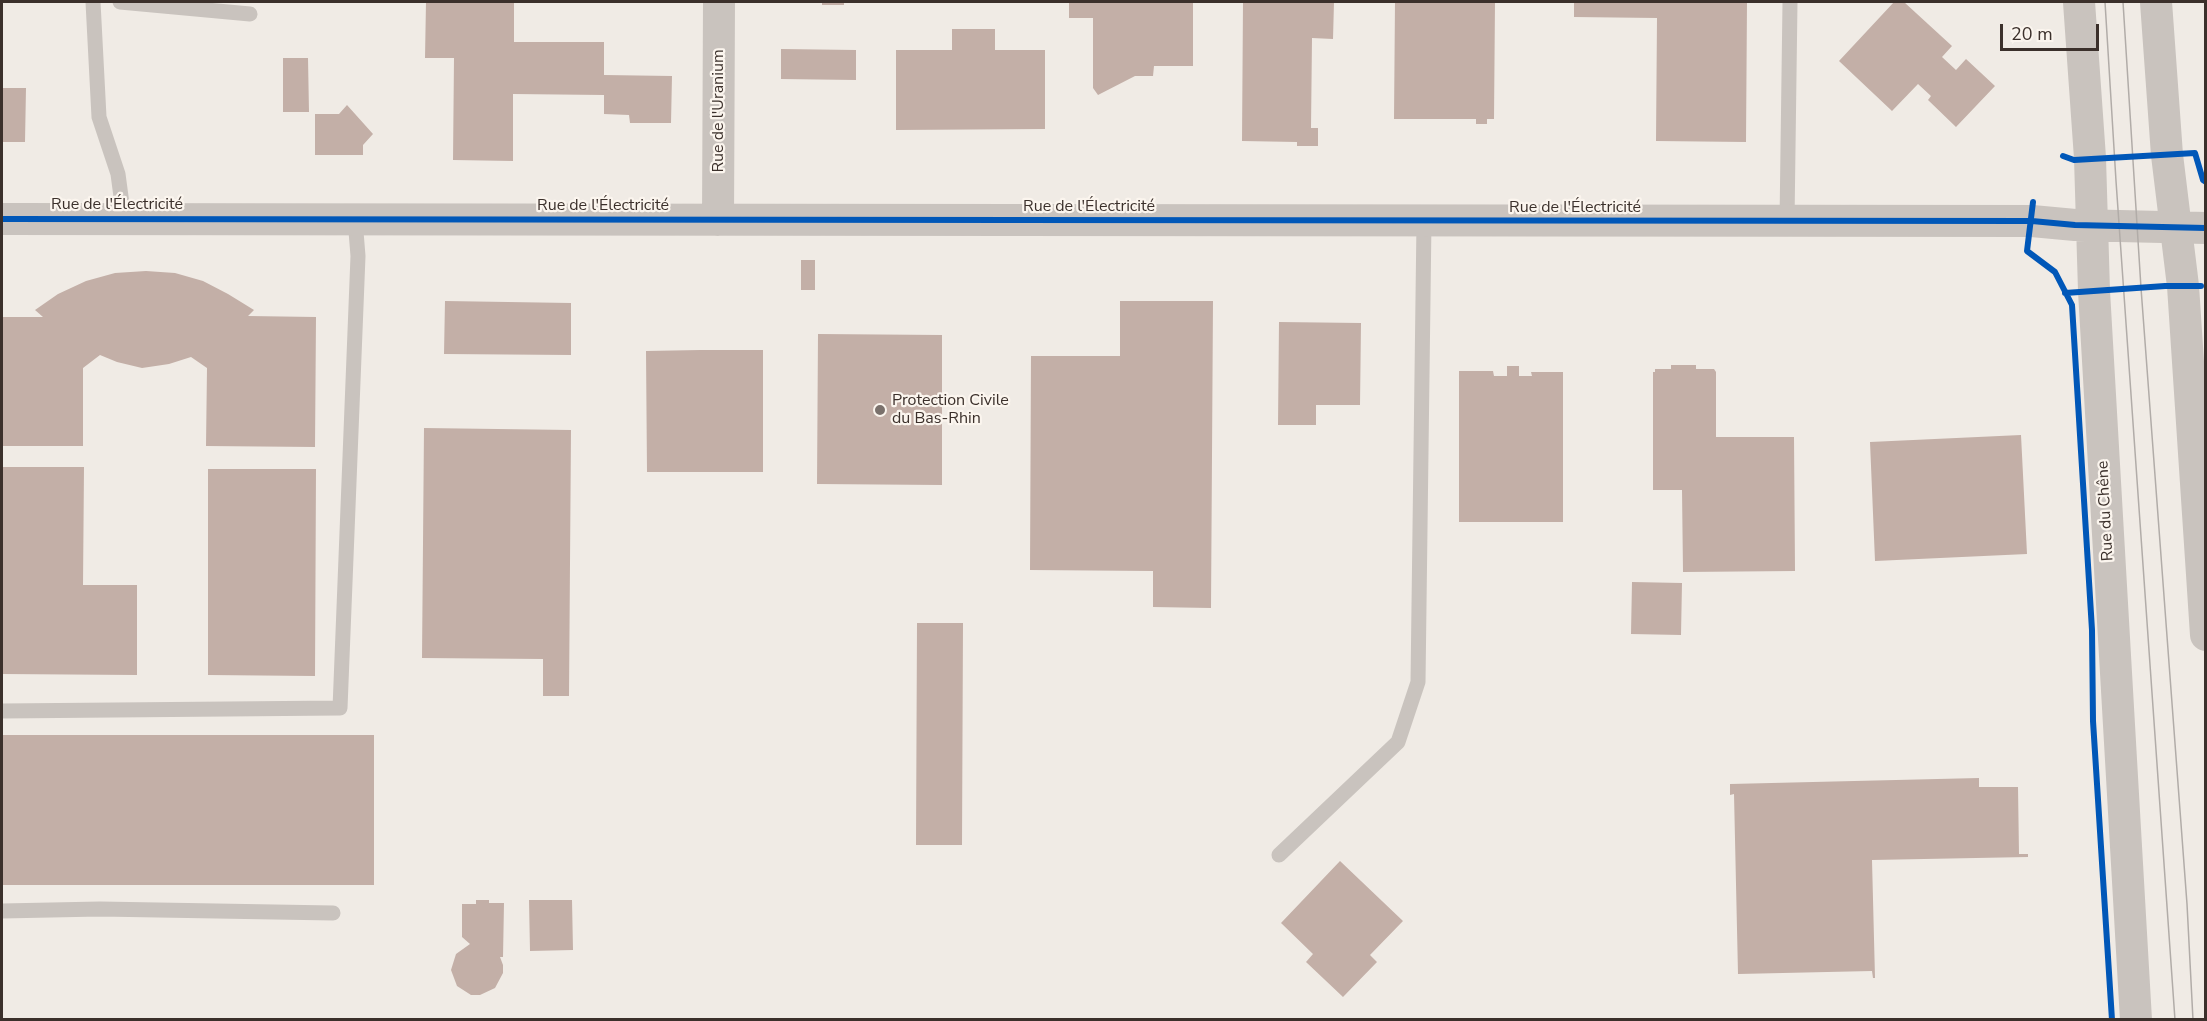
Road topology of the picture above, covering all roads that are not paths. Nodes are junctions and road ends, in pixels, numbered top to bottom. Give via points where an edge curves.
1 (93, 2) edge
2 (120, 2) edge
3 (719, 2) edge
4 (1790, 2) edge
5 (2079, 2) edge
6 (2156, 2) edge
7 (250, 14) dead end
8 (2, 219) edge
9 (124, 219) junction
10 (355, 219) junction
11 (718, 220) junction
12 (1424, 221) junction
13 (1786, 222) junction
14 (2091, 226) junction
15 (2191, 228) edge
16 (2205, 635) edge
17 (2, 711) edge
18 (1279, 855) dead end
19 (2, 910) edge
20 (333, 913) dead end
21 (2136, 1020) edge

1 - 9 lane via 99,117 118,174
2 - 7 lane
3 - 11 street, Rue de l'Uranium
4 - 13 lane
5 - 14 street, Rue du Chêne
6 - 15 street via 2167,155
8 - 9 street, Rue de l'Électricité
9 - 10 street, Rue de l'Électricité
10 - 11 street, Rue de l'Électricité
10 - 17 lane via 358,256 340,708
11 - 12 street, Rue de l'Électricité
12 - 13 street, Rue de l'Électricité
12 - 18 lane via 1418,682 1398,742
13 - 14 street, Rue de l'Électricité via 2032,221
14 - 15 street, Rue de l'Électricité
14 - 21 street, Rue du Chêne
15 - 16 street via 2183,286
19 - 20 lane

